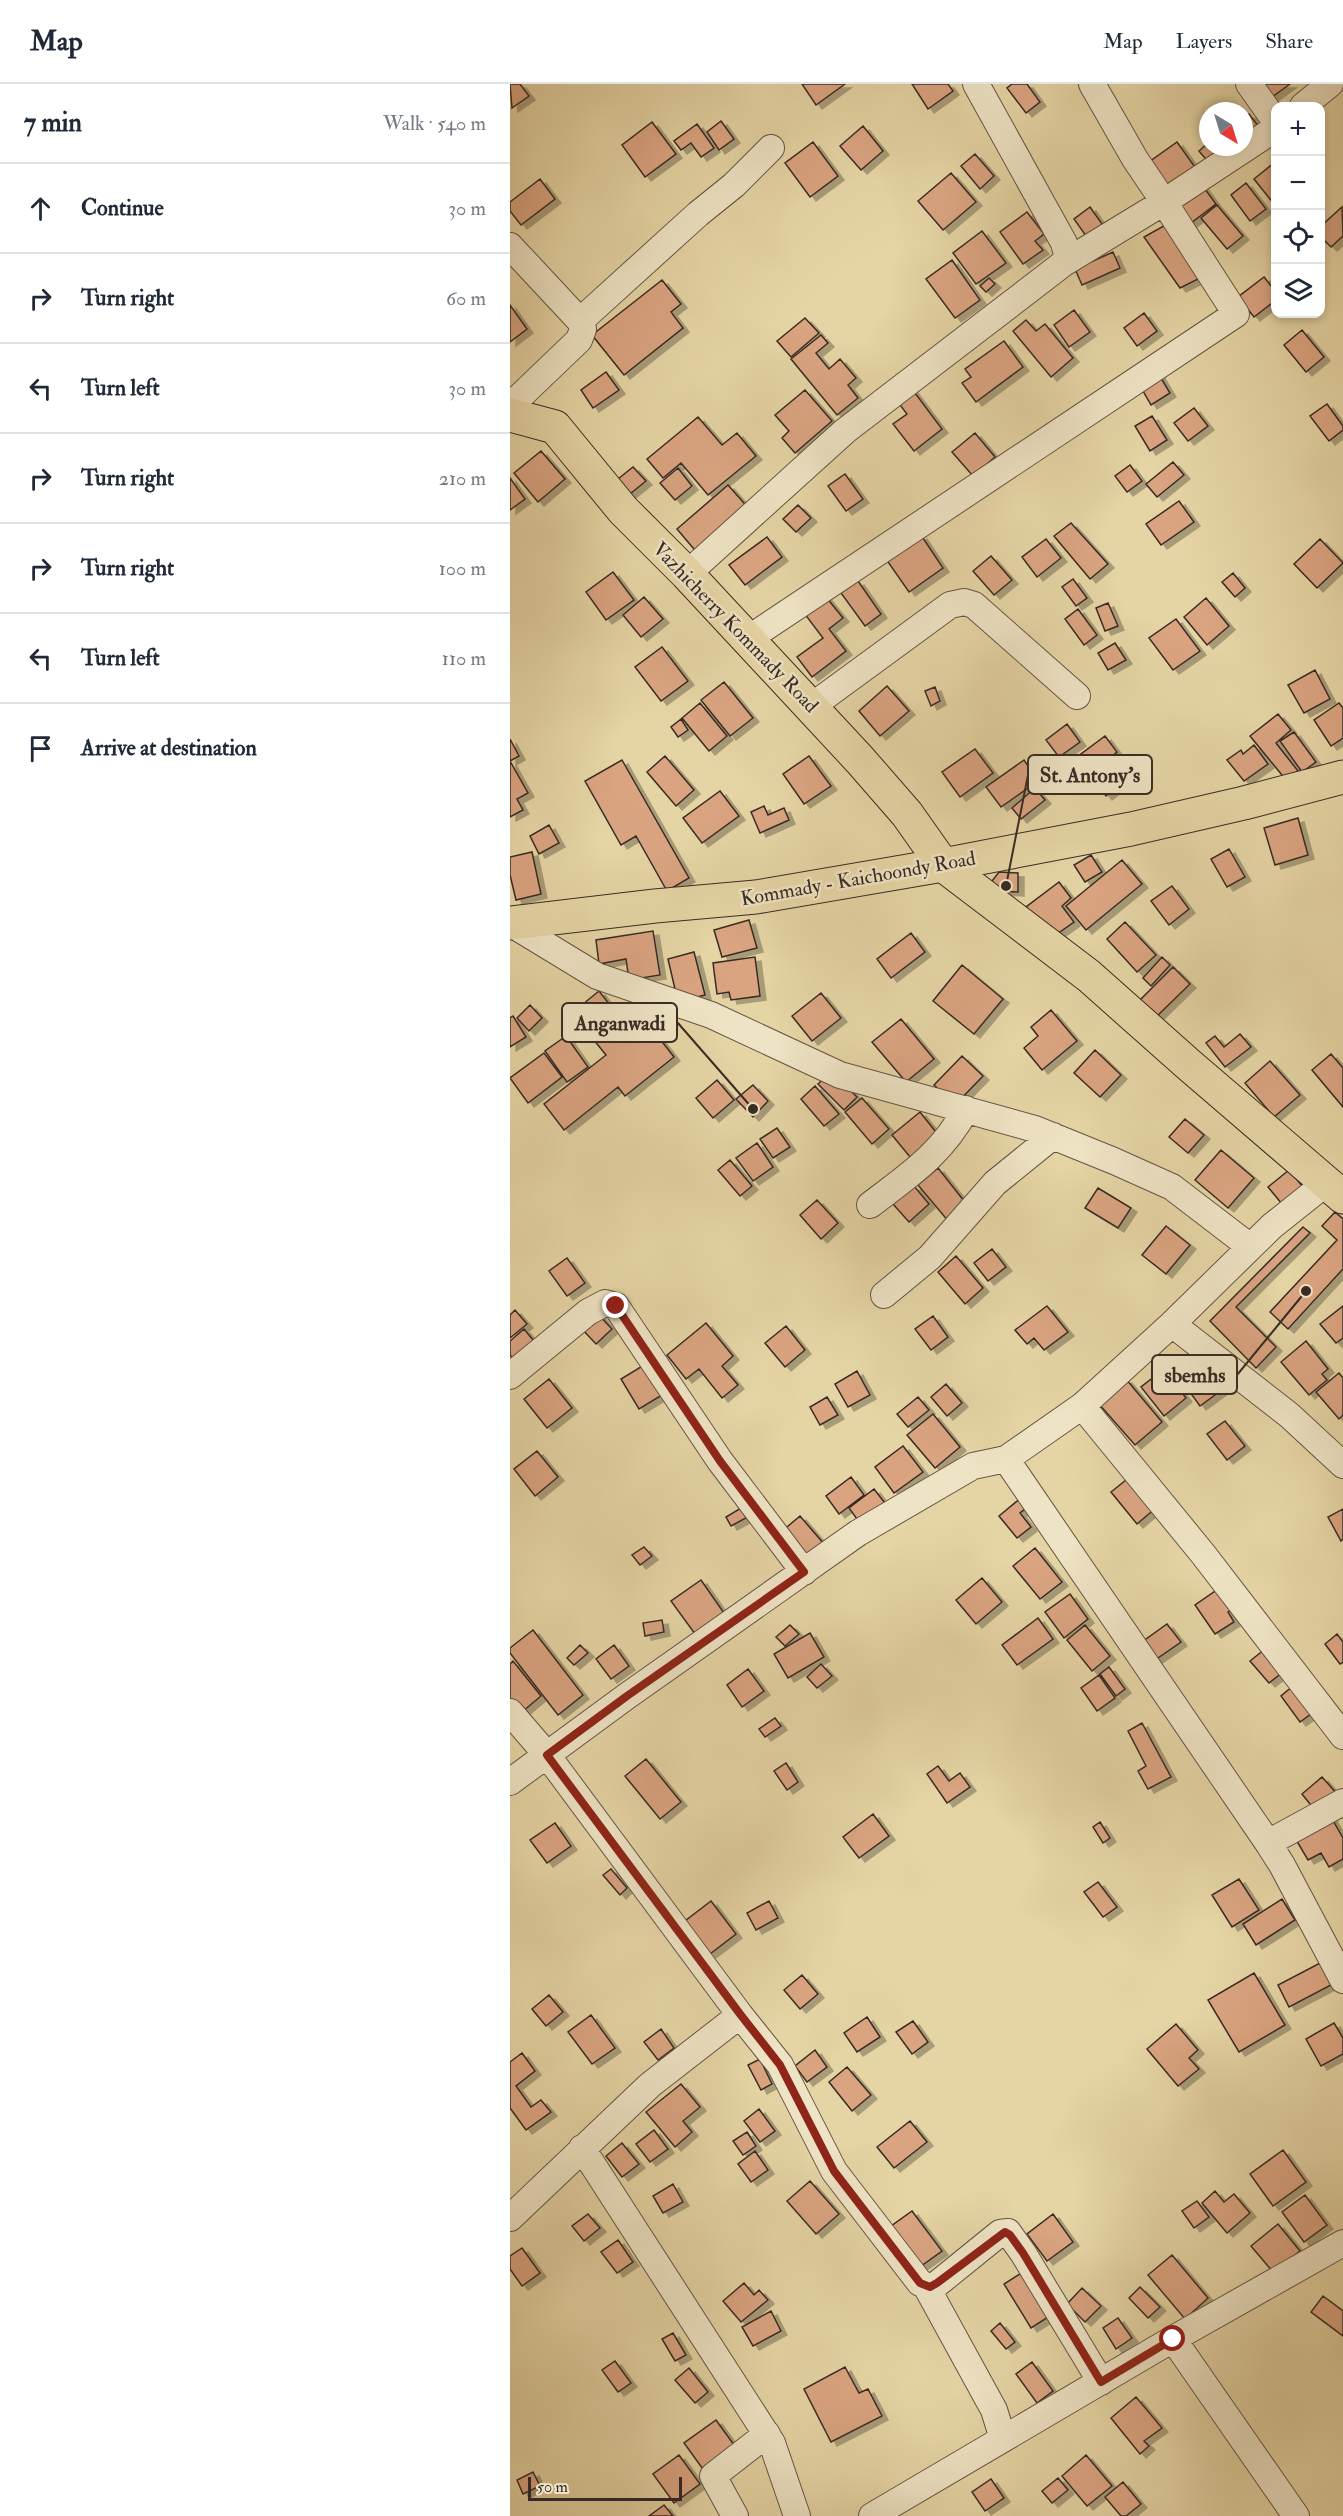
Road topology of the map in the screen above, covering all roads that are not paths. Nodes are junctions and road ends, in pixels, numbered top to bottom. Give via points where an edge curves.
1 (976, 84) edge
2 (1092, 84) edge
3 (1249, 84) edge
4 (1330, 84) edge
5 (1308, 102) edge
6 (1271, 116) edge
7 (1271, 131) edge
8 (771, 148) dead end
9 (1164, 202) junction
10 (510, 246) edge
11 (1064, 263) junction
12 (580, 321) junction
13 (510, 406) edge
14 (510, 415) edge
15 (687, 574) junction
16 (748, 639) junction
17 (1077, 696) dead end
18 (812, 706) junction
19 (1343, 777) edge
20 (943, 865) junction
21 (510, 923) edge
22 (966, 1109) junction
23 (1053, 1136) junction
24 (1334, 1190) edge
25 (870, 1205) dead end
26 (1250, 1246) junction
27 (884, 1295) dead end
28 (1172, 1324) junction
29 (510, 1376) edge
30 (1082, 1406) junction
31 (1006, 1459) junction
32 (1343, 1465) edge
33 (804, 1572) junction
34 (510, 1712) edge
35 (1343, 1736) edge
36 (547, 1755) junction
37 (510, 1782) edge
38 (1343, 1802) edge
39 (1268, 1843) junction
40 (1343, 1980) edge
41 (740, 2014) junction
42 (582, 2148) junction
43 (510, 2218) edge
44 (1343, 2243) edge
45 (926, 2286) junction
46 (1173, 2339) junction
47 (1101, 2382) junction
48 (767, 2434) junction
49 (1003, 2439) junction
50 (735, 2516) edge
51 (797, 2516) edge
52 (872, 2516) edge
53 (1296, 2516) edge

1 - 11 street via 1064,243
2 - 9 street
3 - 6 street
4 - 5 street
7 - 9 street
8 - 12 street
9 - 11 street
9 - 16 street via 1236,314
10 - 12 street
11 - 15 street via 844,431
12 - 13 street via 583,329 579,340
14 - 15 main road, Vazhicherry Kommady Road via 555,427 623,510
15 - 16 main road, Vazhicherry Kommady Road
16 - 18 main road, Vazhicherry Kommady Road
17 - 18 street via 983,612 964,602 950,605
18 - 20 main road, Vazhicherry Kommady Road via 907,814
19 - 20 main road, Kommady - Kaichoondy Road via 1131,829
20 - 21 main road, Kommady - Kaichoondy Road via 756,897
20 - 24 main road, Vazhicherry Kommady Road via 1089,976
21 - 22 street via 597,976 711,1015 840,1075
22 - 23 street
22 - 25 street via 954,1132 931,1157
23 - 26 street via 1172,1187
23 - 27 street via 995,1183 930,1257
24 - 26 street via 1272,1226
26 - 28 street
28 - 30 street
28 - 32 street via 1289,1415
29 - 33 street via 588,1312 605,1303 616,1306 720,1461
30 - 31 street
30 - 35 street via 1203,1554
31 - 33 street via 973,1466 858,1533
31 - 39 street
33 - 36 street
34 - 36 street
36 - 37 street
36 - 41 street
38 - 39 street
39 - 40 street
41 - 42 street via 650,2085
41 - 45 street via 780,2065 834,2171
42 - 43 street
42 - 48 street
44 - 46 street
45 - 47 street via 937,2283 1000,2233 1008,2232
45 - 49 street via 994,2410
46 - 47 street
46 - 53 street
47 - 49 street
48 - 50 street via 713,2476
48 - 51 street
49 - 52 street

